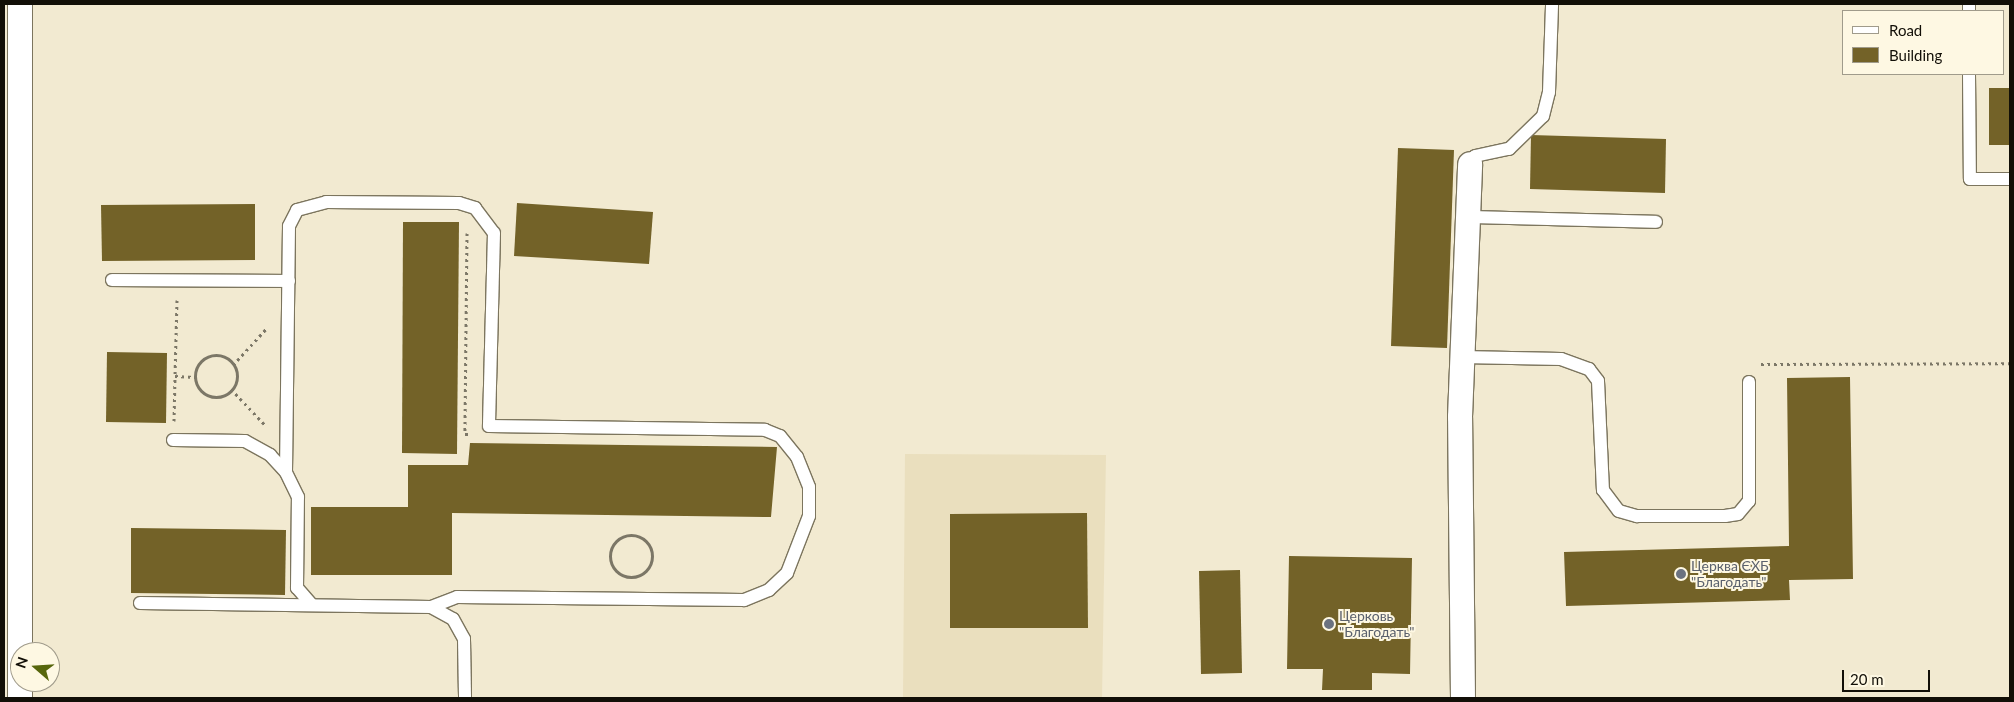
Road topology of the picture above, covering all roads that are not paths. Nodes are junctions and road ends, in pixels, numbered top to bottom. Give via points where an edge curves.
1 (20, 4) edge
2 (1552, 4) edge
3 (1969, 75) edge
4 (1470, 164) joint
5 (2010, 179) edge
6 (1468, 217) junction
7 (1656, 222) dead end
8 (112, 280) dead end
9 (289, 281) junction
10 (1462, 356) junction
11 (1749, 382) road end
12 (173, 440) road end
13 (286, 472) junction
14 (140, 603) dead end
15 (312, 605) junction
16 (431, 607) junction
17 (20, 698) edge
18 (465, 698) edge
19 (1463, 698) edge

1 - 17 street
2 - 4 lane via 1549,92 1542,116 1509,149 1475,156
3 - 5 lane via 1970,179
4 - 6 street
6 - 7 lane
6 - 10 street
8 - 9 lane
9 - 13 lane
9 - 16 lane via 289,226 297,210 326,202 459,202 475,208 494,233 489,426 765,430 780,436 797,457 809,487 809,516 787,573 769,590 744,600 457,597
10 - 11 lane via 1560,359 1589,369 1598,382 1603,490 1607,502 1619,511 1637,516 1725,516 1738,514 1749,502
10 - 19 street
12 - 13 lane via 246,441 270,455
13 - 15 lane via 298,496 297,588
14 - 15 lane
15 - 16 lane
16 - 18 lane via 453,619 464,638

